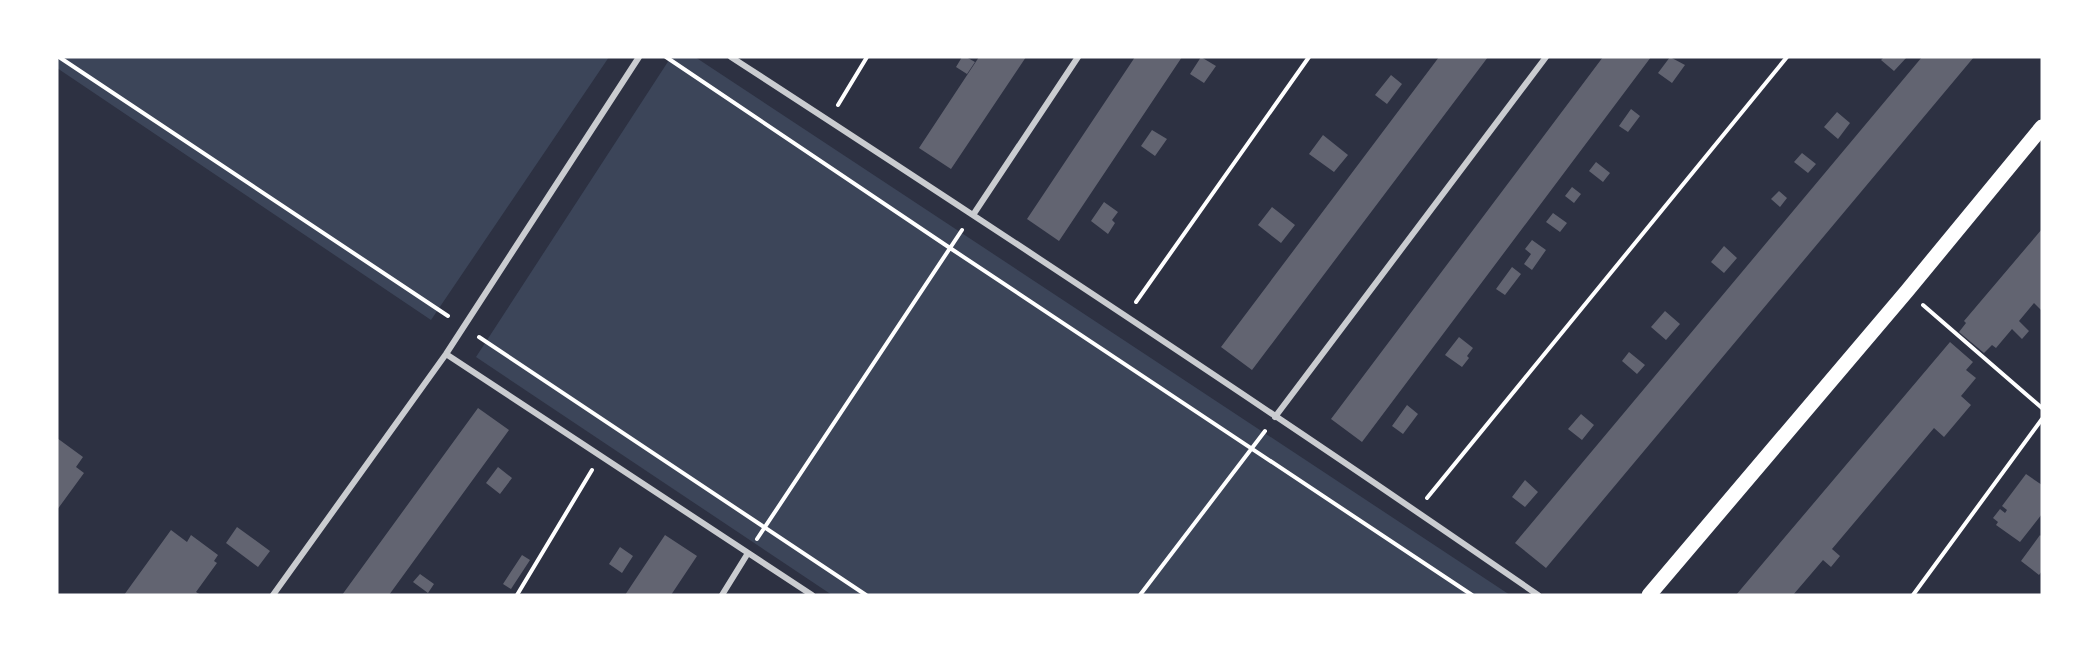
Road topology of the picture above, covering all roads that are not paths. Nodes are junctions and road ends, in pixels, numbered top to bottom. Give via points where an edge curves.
1 (639, 57) edge
2 (731, 57) edge
3 (1078, 57) edge
4 (1546, 57) edge
5 (2042, 127) edge
6 (973, 215) junction
7 (446, 354) junction
8 (1275, 417) junction
9 (748, 553) junction
10 (273, 595) edge
11 (722, 595) edge
12 (812, 595) edge
13 (1538, 595) edge
14 (1649, 595) edge

1 - 7 street
2 - 6 street
3 - 6 street
4 - 8 street
5 - 14 main road
6 - 8 street
7 - 9 street
7 - 10 street
8 - 13 street
9 - 11 street
9 - 12 street

